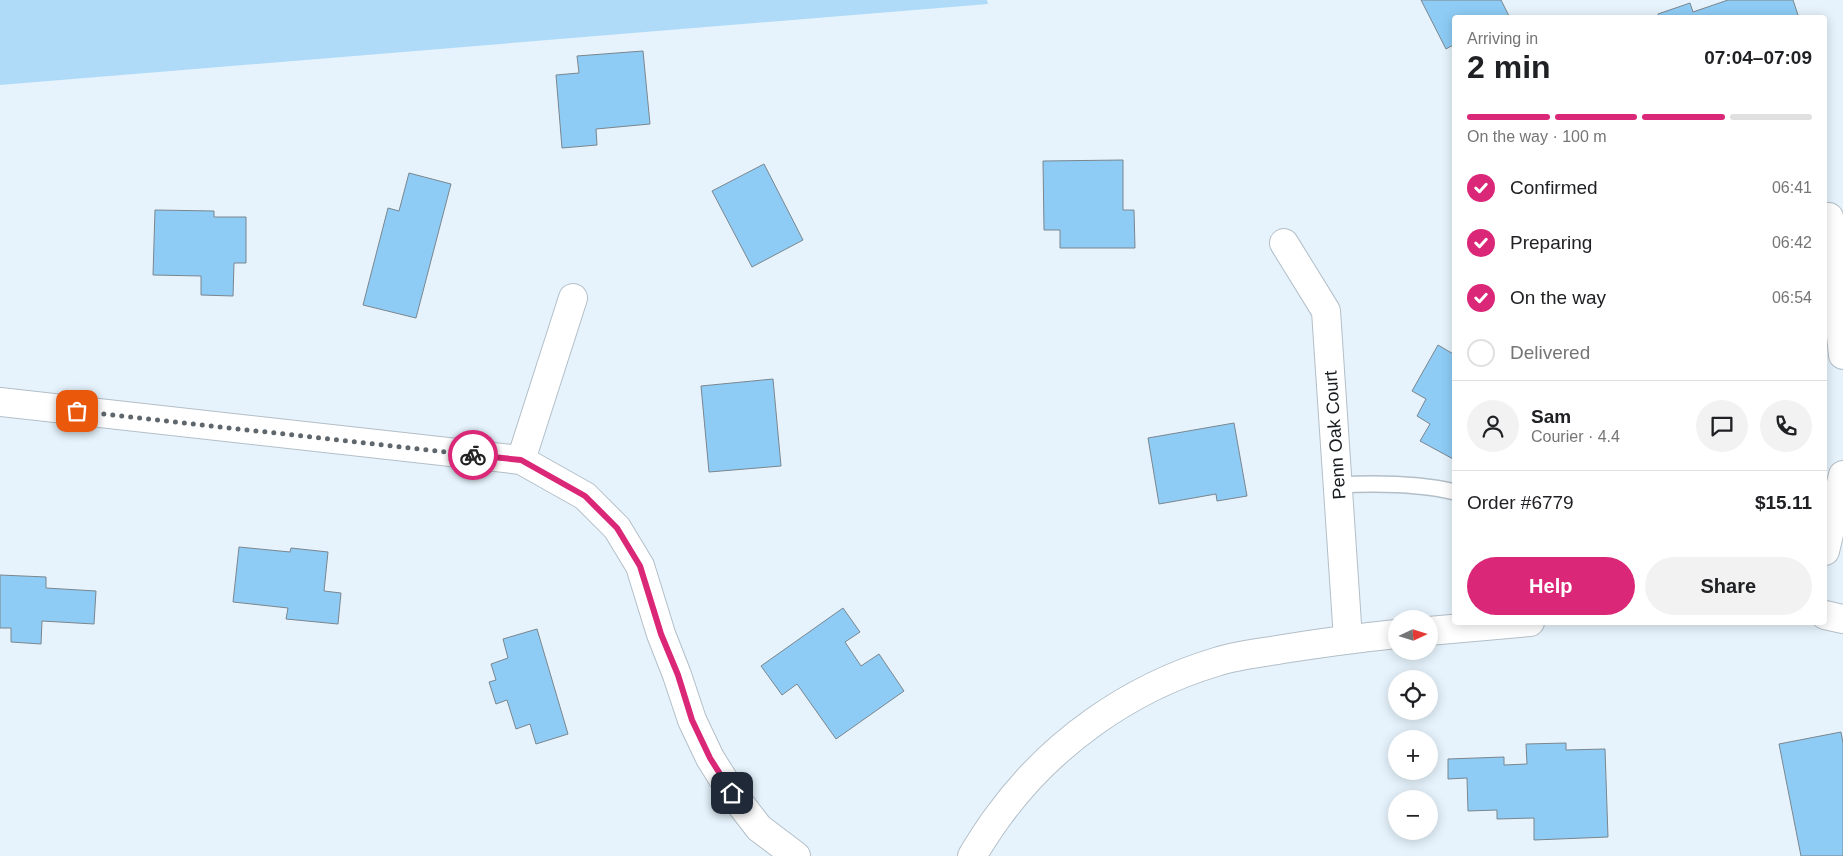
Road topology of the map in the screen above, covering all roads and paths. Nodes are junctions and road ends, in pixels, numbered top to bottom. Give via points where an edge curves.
1 (1829, 217) dead end
2 (1284, 243) dead end
3 (573, 298) dead end
4 (1843, 355) edge
5 (0, 402) edge
6 (521, 460) junction
7 (1843, 475) edge
8 (1338, 485) junction
9 (1452, 491) edge
10 (1827, 543) edge
11 (1827, 615) edge
12 (1843, 619) edge
13 (1500, 625) edge
14 (1438, 631) edge
15 (1388, 635) edge
16 (1348, 639) junction
17 (796, 856) edge
18 (972, 856) edge

1 - 4 street
2 - 8 street, Penn Oak Court via 1326,312
3 - 6 street
5 - 6 street
6 - 17 street via 585,496 617,528 640,566 692,720 710,758 759,828
7 - 10 street
8 - 9 lane via 1373,483 1436,487
8 - 16 street, Penn Oak Court
11 - 12 street
13 - 14 street
15 - 16 street
16 - 18 street via 1217,662 1174,677 1133,697 1095,720 1060,748 997,817

